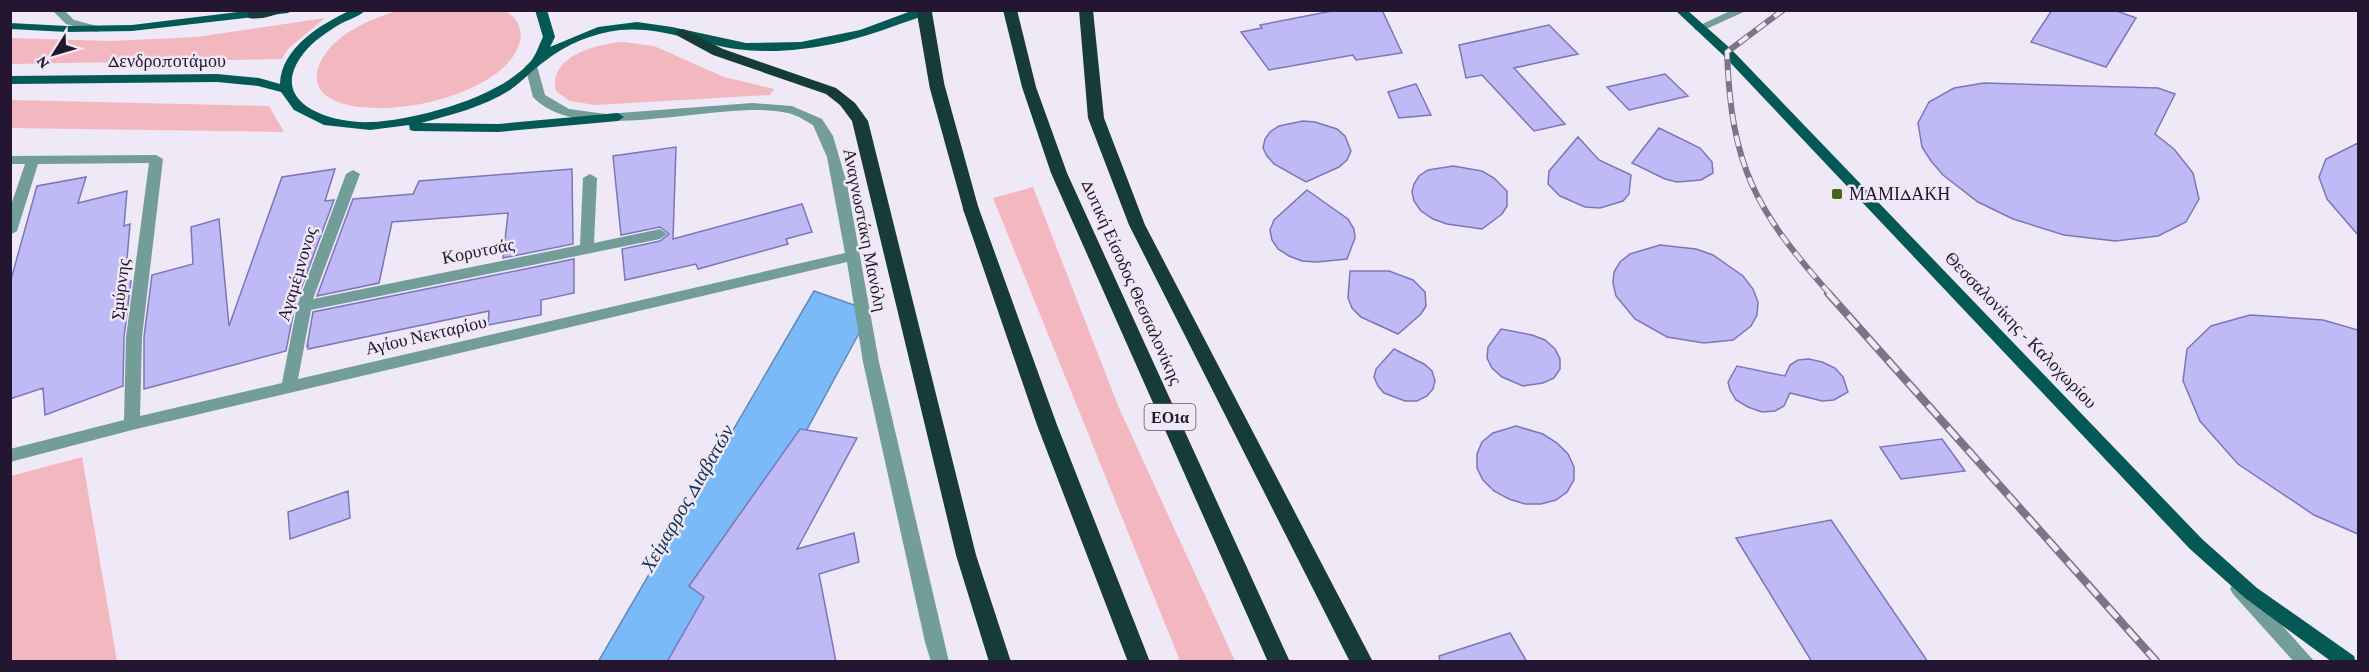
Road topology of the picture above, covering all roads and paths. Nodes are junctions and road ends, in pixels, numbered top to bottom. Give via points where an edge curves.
1 (57, 10) edge
2 (278, 10) edge
3 (288, 10) edge
4 (350, 10) edge
5 (361, 10) edge
6 (540, 10) edge
7 (925, 10) edge
8 (1010, 10) edge
9 (1086, 10) edge
10 (1680, 10) edge
11 (1743, 10) edge
12 (254, 15) junction
13 (10, 16) edge
14 (339, 21) junction
15 (10, 26) edge
16 (1700, 27) junction
17 (49, 28) junction
18 (97, 29) junction
19 (683, 33) junction
20 (534, 63) junction
21 (10, 80) edge
22 (287, 90) junction
23 (618, 117) junction
24 (390, 125) junction
25 (10, 160) edge
26 (33, 160) junction
27 (353, 174) dead end
28 (590, 178) dead end
29 (10, 231) edge
30 (660, 234) dead end
31 (587, 248) junction
32 (852, 256) junction
33 (304, 306) junction
34 (289, 388) junction
35 (132, 424) junction
36 (10, 456) edge
37 (2223, 569) junction
38 (940, 662) edge
39 (1000, 662) edge
40 (1140, 662) edge
41 (1279, 662) edge
42 (1362, 662) edge
43 (2306, 662) edge
44 (2347, 662) edge

1 - 18 street via 70,22
2 - 12 highway
3 - 12 main road, Δενδροποτάμου
4 - 14 main road
5 - 14 main road
6 - 20 main road via 549,32
7 - 19 main road via 860,35 807,45 730,45
7 - 40 highway, bridge via 943,118 971,209 1047,425
8 - 41 highway, Δυτική Είσοδος Θεσσαλονίκης / ΕΟ1α via 1029,87 1059,173
9 - 42 highway via 1096,118 1137,225
10 - 16 main road, Θεσσαλονίκης - Καλοχωρίου
11 - 16 street
12 - 18 main road, Δενδροποτάμου
13 - 17 main road
14 - 22 main road via 298,54 287,72
15 - 17 main road, Δενδροποτάμου
16 - 37 main road, Θεσσαλονίκης - Καλοχωρίου
17 - 18 main road, Δενδροποτάμου
19 - 20 main road via 647,25 609,28 574,39
19 - 39 highway via 718,52 831,91 855,112 863,127 966,555
20 - 23 street, Αναγνωστάκη Μανόλη via 533,89 549,108 567,114
20 - 24 main road via 506,87 472,104 432,118
21 - 22 main road, Δενδροποτάμου via 217,78 259,82
22 - 24 main road via 298,108 316,118 350,126
23 - 24 main road via 498,128
23 - 32 street, Αναγνωστάκη Μανόλη via 760,107 806,112 819,122 827,136
25 - 26 street
26 - 29 street
26 - 35 street, Σμύρνης via 156,159 134,337
27 - 33 street, Αγαμέμνονος
28 - 31 street
30 - 31 street, Κορυτσάς
31 - 33 street, Κορυτσάς
32 - 34 street, Αγίου Νεκταρίου
32 - 38 street, Αναγνωστάκη Μανόλη via 861,315
33 - 34 street, Αγαμέμνονος
34 - 35 street, Αγίου Νεκταρίου
35 - 36 street, Αγίου Νεκταρίου
37 - 43 street
37 - 44 main road, Θεσσαλονίκης - Καλοχωρίου

